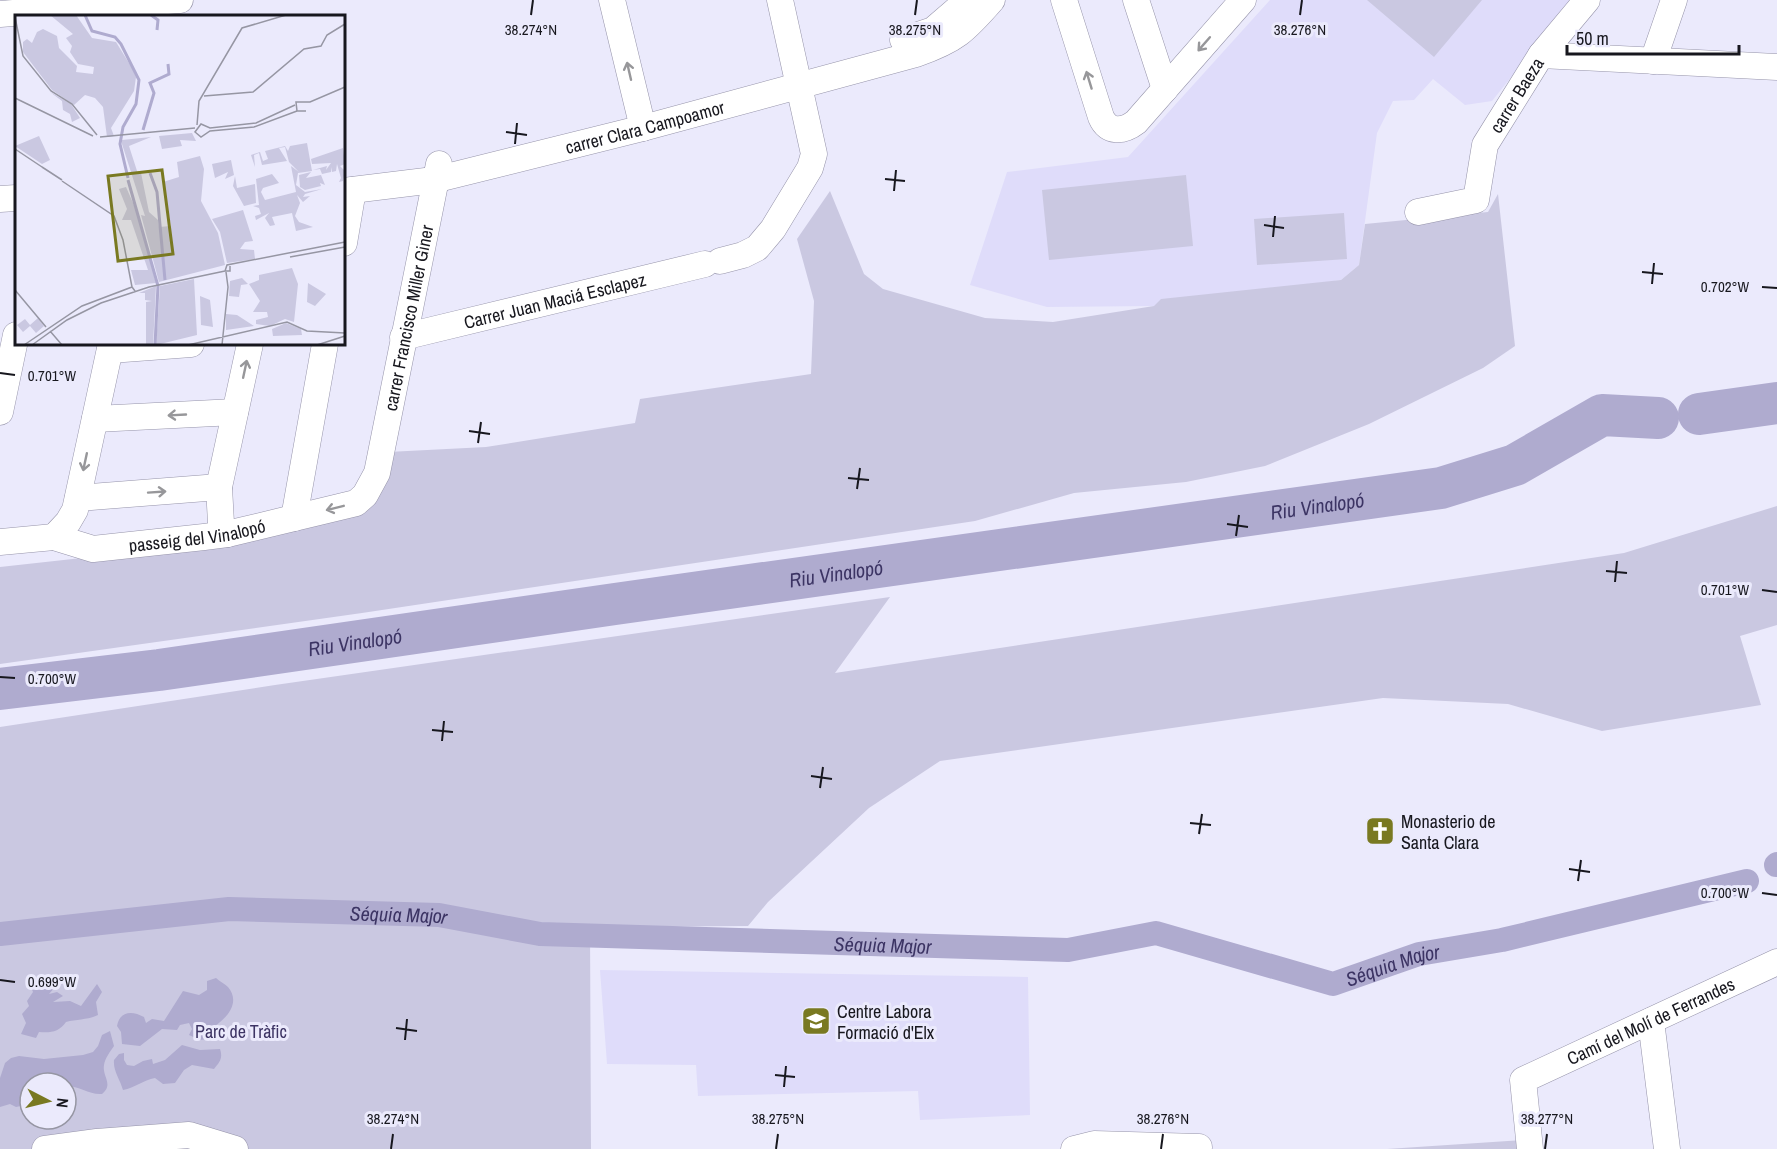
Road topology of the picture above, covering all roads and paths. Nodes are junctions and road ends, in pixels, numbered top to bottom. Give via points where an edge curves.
1 (180, 0) edge
2 (612, 0) edge
3 (780, 0) edge
4 (968, 0) edge
5 (992, 0) edge
6 (1064, 0) edge
7 (1136, 0) edge
8 (1587, 0) edge
9 (1674, 0) edge
10 (102, 3) edge
11 (1231, 6) edge
12 (0, 14) edge
13 (938, 38) junction
14 (1541, 55) junction
15 (1653, 61) junction
16 (1777, 67) edge
17 (796, 77) junction
18 (1165, 89) junction
19 (640, 119) junction
20 (436, 172) junction
21 (347, 185) edge
22 (15, 198) edge
23 (0, 199) edge
24 (1418, 212) dead end
25 (15, 215) edge
26 (0, 216) edge
27 (345, 224) edge
28 (404, 337) junction
29 (15, 340) edge
30 (164, 345) edge
31 (250, 345) edge
32 (325, 345) edge
33 (110, 347) edge
34 (0, 412) edge
35 (236, 412) junction
36 (94, 419) junction
37 (377, 473) joint
38 (219, 487) junction
39 (78, 498) junction
40 (294, 518) junction
41 (227, 534) junction
42 (54, 537) junction
43 (0, 542) edge
44 (1777, 962) edge
45 (1651, 1022) junction
46 (1199, 1146) dead end
47 (45, 1149) edge
48 (235, 1149) edge
49 (1074, 1149) edge
50 (1530, 1149) edge
51 (1667, 1149) edge

1 - 10 street
19 -> 2 street
3 - 17 street, Carrer Juan Maciá Esclapez
4 - 13 street
5 - 13 street via 960,34
18 -> 6 street via 1127,129 1115,130 1104,124
7 - 18 street
8 - 14 street
9 - 15 street
10 - 12 street
11 -> 18 street
13 - 17 street, carrer Clara Campoamor via 916,54
14 - 15 street, carrer Baeza
14 - 24 street, carrer Baeza via 1485,145 1476,200
15 - 16 street, carrer Baeza
17 - 19 street, carrer Clara Campoamor
17 - 28 street, Carrer Juan Maciá Esclapez via 814,154 810,168 757,248 743,255
19 - 20 street, carrer Clara Campoamor
20 - 21 street, carrer Clara Campoamor
20 - 28 street, carrer Francisco Miller Giner
21 - 27 street
22 - 23 street
25 - 26 street
28 - 37 street, carrer Francisco Miller Giner
29 - 34 street
30 - 33 street
35 -> 31 street
32 - 40 street
33 - 36 street
35 -> 36 street
35 - 38 street
36 -> 39 street
37 -> 40 street, passeig del Vinalopó via 356,503
39 -> 38 street
38 - 41 street via 221,523
39 - 42 street via 68,522
40 - 41 street, passeig del Vinalopó
41 - 42 street, passeig del Vinalopó via 93,549
42 - 43 street, passeig del Vinalopó
44 - 45 street, Camí del Molí de Ferrandes
45 - 50 street, Camí del Molí de Ferrandes via 1523,1080
45 - 51 street
46 - 49 street via 1094,1144
47 - 48 street via 189,1135

